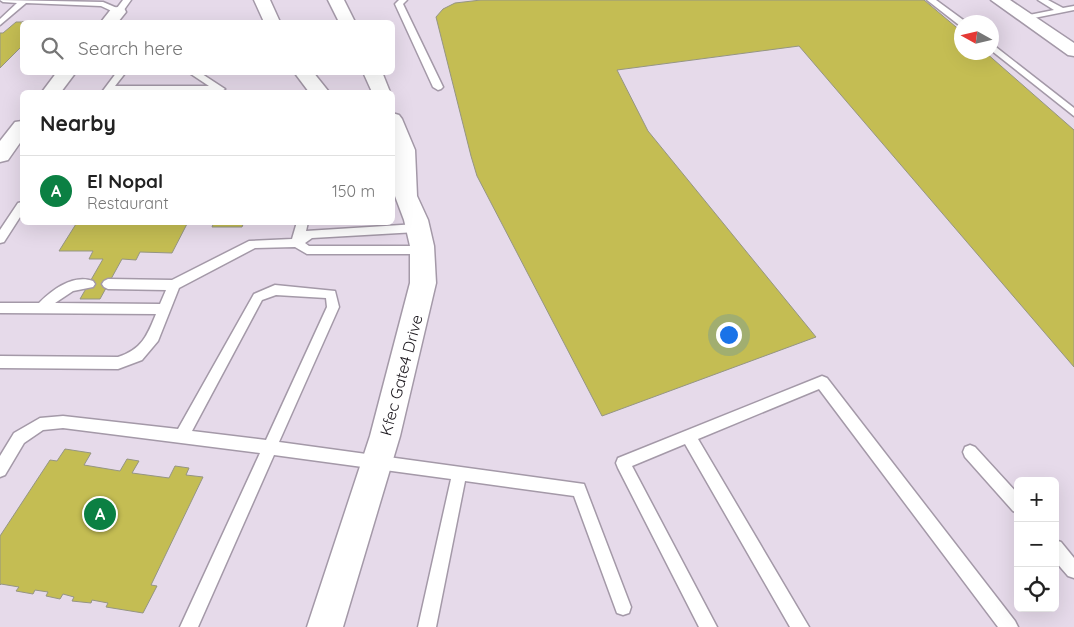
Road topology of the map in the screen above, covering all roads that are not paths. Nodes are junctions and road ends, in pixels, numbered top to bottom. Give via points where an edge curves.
1 (3, 0) edge
2 (262, 0) edge
3 (336, 0) edge
4 (403, 0) edge
5 (931, 0) edge
6 (999, 0) edge
7 (1042, 0) edge
8 (24, 1) edge
9 (1074, 8) edge
10 (118, 11) edge
11 (1062, 11) junction
12 (954, 17) edge
13 (1027, 18) junction
14 (271, 20) edge
15 (346, 20) edge
16 (0, 23) edge
17 (1074, 52) edge
18 (999, 53) edge
19 (65, 75) edge
20 (120, 75) edge
21 (197, 75) edge
22 (305, 75) edge
23 (373, 75) edge
24 (438, 87) dead end
25 (53, 90) edge
26 (108, 90) edge
27 (220, 90) edge
28 (317, 90) edge
29 (380, 90) edge
30 (1074, 113) edge
31 (395, 127) edge
32 (20, 133) edge
33 (0, 155) edge
34 (399, 188) edge
35 (20, 209) edge
36 (302, 225) edge
37 (420, 239) junction
38 (0, 240) edge
39 (297, 243) junction
40 (89, 284) dead end
41 (108, 284) dead end
42 (174, 285) junction
43 (0, 308) edge
44 (42, 308) junction
45 (163, 309) junction
46 (0, 362) edge
47 (182, 436) junction
48 (688, 436) junction
49 (270, 447) junction
50 (970, 452) dead end
51 (377, 462) junction
52 (0, 470) edge
53 (459, 474) junction
54 (1014, 502) edge
55 (1059, 553) edge
56 (1074, 570) edge
57 (623, 607) dead end
58 (189, 627) edge
59 (325, 627) edge
60 (427, 627) edge
61 (708, 627) edge
62 (800, 627) edge
63 (1009, 627) edge

1 - 8 lane
2 - 14 street
3 - 15 street
4 - 24 lane via 399,4
5 - 12 lane
6 - 13 street
7 - 11 lane
8 - 10 lane via 103,4
8 - 16 lane
9 - 11 lane
11 - 13 lane
13 - 17 street
18 - 30 lane
19 - 25 street
20 - 26 lane
21 - 27 lane
22 - 28 street
23 - 29 street
31 - 34 street, Kfec Gate4 Drive via 404,150
32 - 33 street
34 - 37 street, Kfec Gate4 Drive via 416,220
35 - 38 lane
36 - 39 lane
37 - 39 lane via 307,250
37 - 39 lane via 310,234
37 - 51 street, Kfec Gate4 Drive via 423,283
39 - 42 lane via 253,244
40 - 44 lane via 76,284 56,294
41 - 42 lane
42 - 45 lane
43 - 44 lane
44 - 45 lane
45 - 46 lane via 153,337 136,356 118,363
47 - 49 lane
47 - 49 lane via 258,297 275,290 332,294 332,307
47 - 52 lane via 63,422 40,424 19,438
48 - 61 lane via 623,463
48 - 62 lane
48 - 63 lane via 822,382
49 - 51 lane
49 - 58 lane
50 - 54 lane
51 - 53 lane
51 - 59 street, Kfec Gate4 Drive
53 - 57 lane via 579,489
53 - 60 lane
55 - 56 lane

